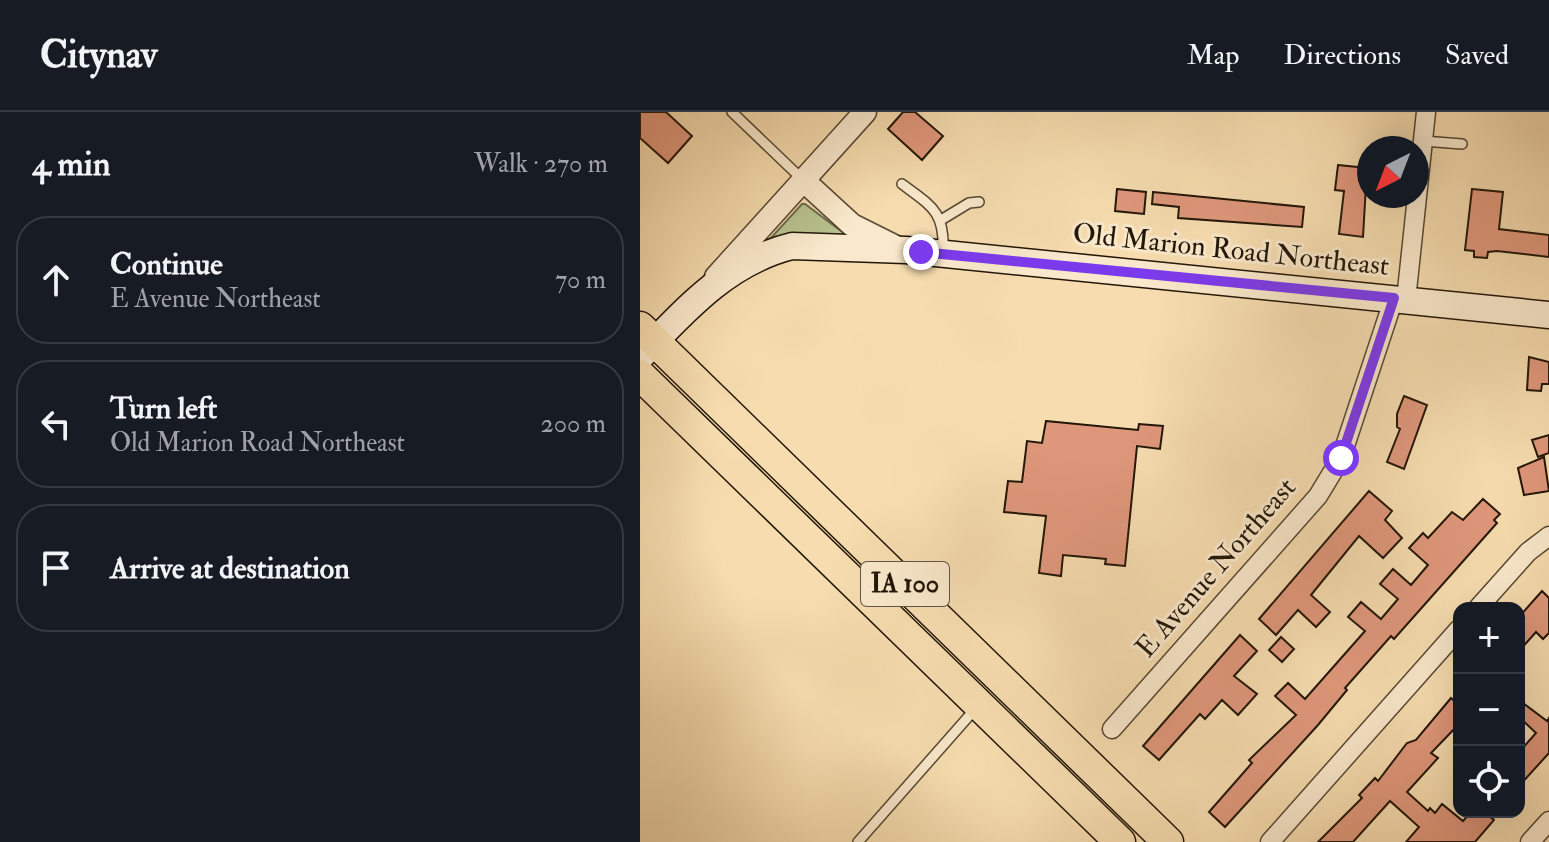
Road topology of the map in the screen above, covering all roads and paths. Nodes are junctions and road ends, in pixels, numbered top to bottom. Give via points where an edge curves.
1 (732, 112) edge
2 (865, 112) edge
3 (1426, 112) edge
4 (1424, 136) edge
5 (1429, 141) edge
6 (1462, 144) dead end
7 (804, 181) junction
8 (902, 184) dead end
9 (979, 202) dead end
10 (1413, 208) edge
11 (941, 220) junction
12 (906, 250) junction
13 (943, 254) junction
14 (702, 292) junction
15 (1400, 299) junction
16 (1549, 315) edge
17 (645, 342) edge
18 (640, 375) edge
19 (1549, 536) edge
20 (1483, 602) edge
21 (1453, 636) edge
22 (979, 705) junction
23 (1112, 729) dead end
24 (1549, 821) edge
25 (858, 842) edge
26 (1120, 842) edge
27 (1168, 842) edge
28 (1270, 842) edge
29 (1530, 842) edge

1 - 7 lane
2 - 7 street
3 - 4 street, E Avenue Northeast
5 - 6 lane
7 - 12 street, Old Marion Road Northeast via 852,225
7 - 14 street
8 - 11 lane via 934,207
9 - 11 lane
10 - 15 street, E Avenue Northeast
11 - 13 lane
12 - 13 main road, Old Marion Road Northeast
12 - 14 main road, Old Marion Road Northeast via 792,246 773,251
13 - 15 main road, Old Marion Road Northeast
14 - 17 main road, Old Marion Road Northeast
15 - 16 main road, Old Marion Road Northeast
15 - 23 street, E Avenue Northeast via 1341,458 1318,496
17 - 27 highway, IA 100
18 - 22 highway, IA 100
19 - 20 street
21 - 28 street
22 - 25 lane
22 - 26 highway, IA 100
24 - 29 street

